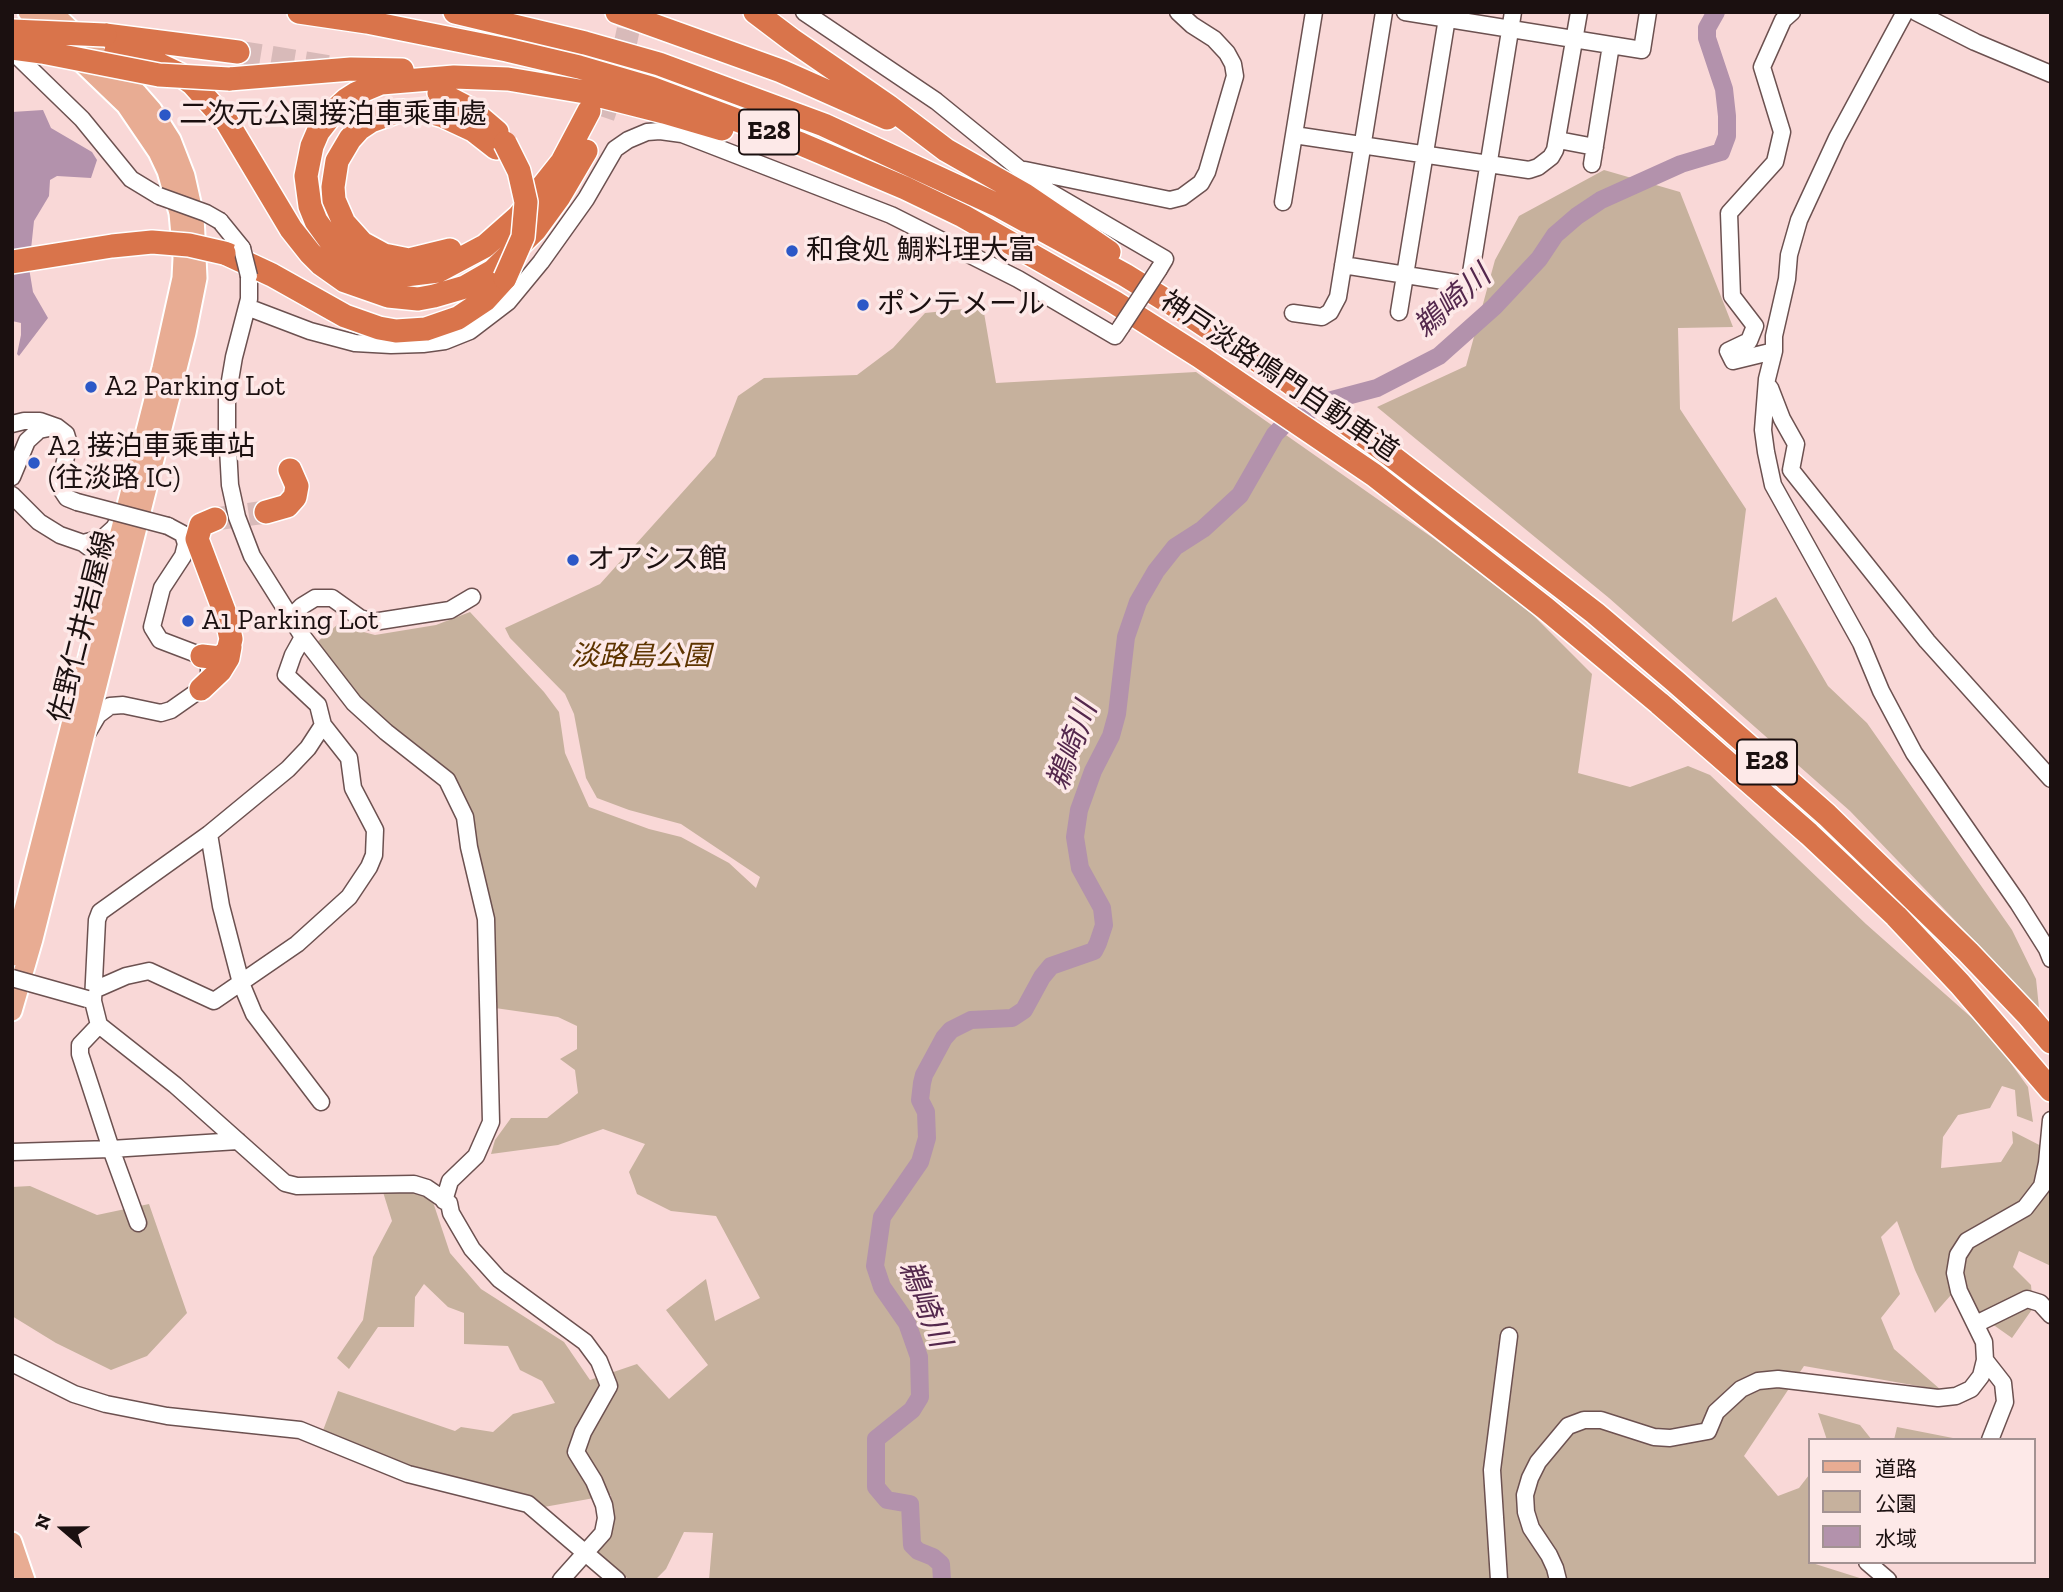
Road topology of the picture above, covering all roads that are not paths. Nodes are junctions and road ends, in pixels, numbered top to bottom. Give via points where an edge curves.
1 (28, 12) edge
2 (52, 12) edge
3 (299, 12) edge
4 (456, 12) edge
5 (617, 12) edge
6 (755, 12) edge
7 (804, 12) edge
8 (1178, 12) edge
9 (1314, 12) edge
10 (1384, 12) edge
11 (1405, 12) edge
12 (1513, 12) edge
13 (1579, 12) edge
14 (1648, 12) edge
15 (1792, 12) edge
16 (1905, 12) edge
17 (1916, 12) edge
18 (1447, 16) edge
19 (1510, 29) junction
20 (12, 33) edge
21 (1575, 39) junction
22 (110, 43) junction
23 (1611, 45) junction
24 (12, 50) edge
25 (238, 52) tunnel mouth
26 (2051, 74) edge
27 (482, 77) junction
28 (439, 93) dead end
29 (1294, 135) junction
30 (1558, 141) junction
31 (500, 145) junction
32 (1363, 145) junction
33 (1595, 147) junction
34 (946, 150) junction
35 (1425, 155) junction
36 (1489, 164) junction
37 (1592, 164) dead end
38 (859, 168) junction
39 (1019, 169) junction
40 (536, 198) junction
41 (1283, 202) dead end
42 (233, 251) junction
43 (12, 262) edge
44 (1343, 265) junction
45 (1405, 275) junction
46 (247, 307) junction
47 (1184, 311) junction
48 (1399, 312) dead end
49 (1293, 313) dead end
50 (1774, 351) junction
51 (1767, 379) junction
52 (12, 424) edge
53 (57, 427) junction
54 (138, 463) junction
55 (290, 470) dead end
56 (12, 477) edge
57 (12, 494) edge
58 (266, 512) tunnel mouth
59 (215, 520) dead end
60 (83, 543) junction
61 (472, 597) dead end
62 (99, 613) junction
63 (290, 618) junction
64 (303, 638) junction
65 (109, 639) junction
66 (231, 639) junction
67 (202, 656) junction
68 (201, 689) junction
69 (123, 705) junction
70 (323, 725) junction
71 (2051, 779) edge
72 (72, 786) junction
73 (209, 834) junction
74 (12, 956) edge
75 (2051, 959) edge
76 (12, 978) edge
77 (242, 983) junction
78 (92, 997) junction
79 (12, 1011) edge
80 (99, 1025) junction
81 (2051, 1042) edge
82 (2051, 1090) edge
83 (321, 1102) dead end
84 (2051, 1120) edge
85 (238, 1140) junction
86 (111, 1149) junction
87 (12, 1152) edge
88 (444, 1201) junction
89 (138, 1223) dead end
90 (2051, 1315) edge
91 (1976, 1324) junction
92 (1509, 1336) dead end
93 (1986, 1360) junction
94 (12, 1363) edge
95 (1991, 1438) edge
96 (12, 1542) edge
97 (585, 1554) junction
98 (1869, 1564) edge
99 (25, 1580) edge
100 (561, 1580) edge
101 (617, 1580) edge
102 (1499, 1580) edge
103 (1558, 1580) edge
104 (1888, 1580) edge

1 - 54 main road, 佐野仁井岩屋線 via 138,121 167,171 179,214 182,278
2 - 65 main road, 佐野仁井岩屋線 via 123,79 162,124 182,166 196,237 197,278 191,308
3 - 38 highway, 神戸淡路鳴門自動車道 / E28 via 579,67 724,115
4 - 47 highway, 神戸淡路鳴門自動車道 / E28 via 659,64 824,125 997,205
5 - 34 highway via 815,85
6 - 34 highway
7 - 39 street via 936,101
8 - 39 street via 1227,53 1236,76 1201,183 1170,200
9 - 29 street
10 - 32 street
11 - 18 street
12 - 19 street
13 - 21 street
14 - 23 street via 1642,50
15 - 50 street via 1783,20 1762,67 1782,132 1775,162 1729,213 1732,296 1755,327 1749,341 1728,351 1733,361
16 - 50 street via 1799,220
17 - 26 street
18 - 19 street
18 - 35 street
19 - 21 street
19 - 36 street
20 - 22 highway, bridge
21 - 23 street
21 - 30 street
22 - 25 highway
22 - 40 highway via 193,84 227,122 310,253 345,281 373,292 418,299 457,290 508,259 559,197 583,157 596,114
23 - 33 street
24 - 27 highway, bridge via 174,77 229,79 351,69
24 - 42 street, bridge via 82,119 131,179 220,221
27 - 38 highway via 651,108
27 - 40 highway via 381,83 357,93 335,110 318,132 308,162 307,191 316,221 334,246 357,264 384,274 410,276 438,271 469,256 501,233
28 - 31 highway via 482,118
29 - 32 street
29 - 41 street
30 - 33 street
30 - 36 street via 1551,158 1529,170
31 - 40 highway via 443,116 414,110 385,115 359,129 337,161 333,187 338,212 362,243 384,255 409,260 438,255 475,240
31 - 42 highway, bridge via 520,192 523,237 505,278 485,300 458,318 426,329 379,328 345,316
32 - 35 street
32 - 44 street
33 - 37 street
34 - 47 highway via 1078,230
35 - 36 street
35 - 45 street
36 - 45 street via 1469,285
38 - 82 highway, 神戸淡路鳴門自動車道 / E28 via 963,216 1114,302 1374,475 1442,527 1659,703 1808,834 1896,916
39 - 46 street, bridge via 1056,197 1165,259 1115,336 1018,279 891,215 682,134 660,131 647,132 615,149 586,200 541,262 508,302 470,331 423,344 355,343
42 - 43 highway, bridge via 152,242
42 - 46 street, bridge via 249,276
44 - 45 street
44 - 49 street via 1331,312 1321,317
45 - 48 street
46 - 63 street via 227,398 230,485 252,556
47 - 81 highway, 神戸淡路鳴門自動車道 / E28 via 1461,508 1605,622 1827,815 1968,952
50 - 51 street
51 - 71 street via 1796,444 1791,470 1927,641
51 - 75 street via 1763,430 1773,485 1861,643 1914,753 2018,903
52 - 53 street via 31,420
53 - 56 street via 34,434
53 - 67 street, bridge via 69,444 61,478 67,498 168,522 183,534 183,556 162,588 152,626 160,640
54 - 60 street via 114,528 97,541
54 - 62 main road, 佐野仁井岩屋線
55 - 58 highway via 297,486 295,497 287,506
57 - 60 street via 49,528
59 - 66 highway via 201,525 197,538
60 - 62 street via 94,551 102,568
61 - 63 street via 450,610 373,622 331,598 315,598
62 - 74 main road, 佐野仁井岩屋線
63 - 64 street
64 - 70 street via 286,675 318,705
64 - 88 street via 354,703 447,780 465,817 486,919 491,1122 476,1156 450,1181
65 - 69 street via 103,681 107,694
65 - 72 main road, 佐野仁井岩屋線
66 - 67 highway via 220,659
66 - 68 highway via 224,666
67 - 68 street via 210,670
68 - 69 street via 166,712
69 - 72 street via 110,706 94,720
70 - 73 street via 288,769
70 - 77 street via 349,758 353,788 375,830 374,855 349,897 297,944
72 - 79 main road, 佐野仁井岩屋線
73 - 77 street via 221,906
73 - 78 street via 100,912
76 - 78 street, bridge
77 - 78 street via 214,1000 149,971 126,976
77 - 83 street via 254,1014
78 - 80 street
80 - 85 street
80 - 86 street via 80,1045 79,1054
84 - 91 street via 2042,1186 2025,1208 1967,1241 1958,1255 1959,1291
85 - 86 street
85 - 88 street via 285,1183 414,1184
86 - 87 street
86 - 89 street
88 - 97 street via 472,1249 499,1279 585,1342 607,1379 609,1386 576,1451 594,1481 606,1518 603,1533
90 - 91 street via 2040,1303 2027,1299
91 - 93 street
92 - 102 street via 1492,1470
93 - 95 street via 2003,1383 2005,1402
93 - 103 street via 1971,1389 1956,1396 1918,1396 1778,1379 1741,1389 1716,1412 1709,1431 1662,1437 1601,1420 1568,1426 1538,1462 1525,1495 1531,1528
94 - 97 street via 74,1394 106,1404 167,1416 300,1430 408,1474 528,1504
96 - 99 main road
97 - 100 street
97 - 101 street
98 - 104 street

